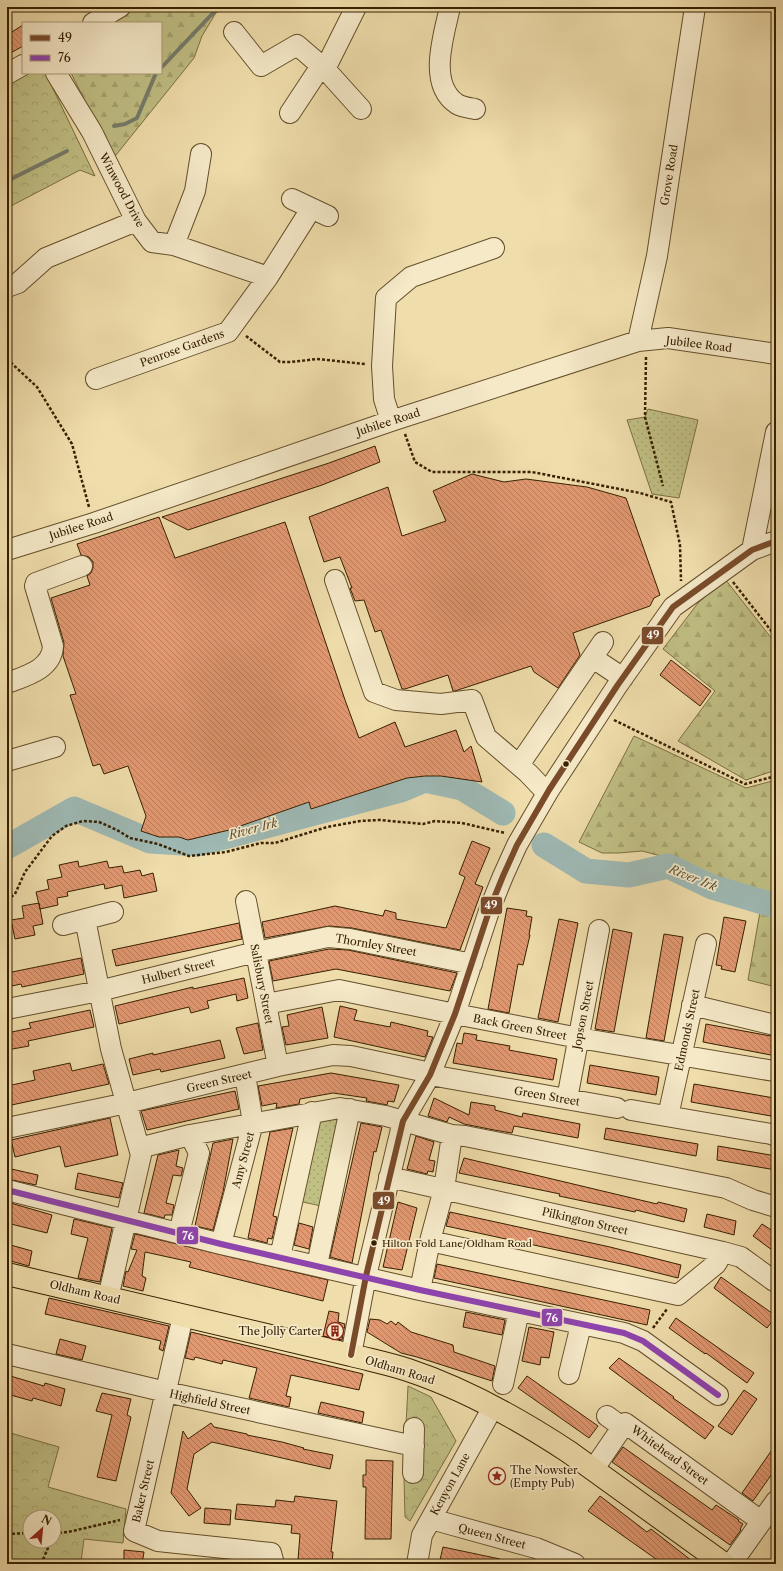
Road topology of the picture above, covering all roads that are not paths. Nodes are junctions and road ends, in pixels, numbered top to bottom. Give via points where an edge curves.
1 (120, 7) edge
2 (356, 7) edge
3 (450, 7) edge
4 (695, 7) edge
5 (95, 22) edge
6 (234, 32) dead end
7 (22, 66) edge
8 (323, 68) junction
9 (7, 74) edge
10 (57, 74) edge
11 (361, 108) dead end
12 (475, 109) dead end
13 (290, 113) dead end
14 (201, 154) dead end
15 (292, 199) dead end
16 (136, 221) junction
17 (174, 245) junction
18 (494, 248) dead end
19 (268, 277) junction
20 (7, 287) edge
21 (642, 341) junction
22 (776, 354) edge
23 (96, 379) dead end
24 (395, 420) junction
25 (776, 432) edge
26 (776, 541) edge
27 (7, 550) edge
28 (752, 550) junction
29 (82, 566) dead end
30 (335, 580) dead end
31 (623, 678) junction
32 (7, 683) edge
33 (55, 747) dead end
34 (7, 761) edge
35 (518, 765) junction
36 (547, 793) junction
37 (246, 901) dead end
38 (113, 912) dead end
39 (85, 919) junction
40 (63, 925) dead end
41 (599, 930) dead end
42 (706, 944) dead end
43 (256, 952) junction
44 (472, 964) junction
45 (99, 991) junction
46 (266, 1004) junction
47 (692, 1005) junction
48 (7, 1009) edge
49 (455, 1014) junction
50 (775, 1025) edge
51 (579, 1038) junction
52 (682, 1055) junction
53 (278, 1066) junction
54 (774, 1071) dead end
55 (431, 1074) junction
56 (245, 1075) junction
57 (567, 1099) junction
58 (127, 1103) junction
59 (350, 1109) junction
60 (312, 1112) junction
61 (668, 1116) junction
62 (403, 1121) junction
63 (253, 1123) junction
64 (7, 1128) edge
65 (190, 1135) junction
66 (452, 1135) junction
67 (776, 1136) edge
68 (139, 1148) junction
69 (389, 1177) junction
70 (444, 1189) junction
71 (7, 1190) edge
72 (776, 1207) edge
73 (126, 1220) junction
74 (179, 1234) junction
75 (430, 1241) junction
76 (221, 1244) junction
77 (723, 1252) junction
78 (280, 1257) junction
79 (317, 1265) junction
80 (7, 1274) edge
81 (366, 1276) junction
82 (774, 1281) dead end
83 (420, 1290) junction
84 (108, 1298) junction
85 (519, 1311) junction
86 (184, 1316) junction
87 (581, 1325) junction
88 (7, 1354) edge
89 (351, 1355) junction
90 (569, 1374) dead end
91 (503, 1384) dead end
92 (166, 1392) junction
93 (718, 1395) dead end
94 (493, 1407) junction
95 (593, 1470) junction
96 (413, 1473) dead end
97 (776, 1501) edge
98 (431, 1519) junction
99 (761, 1521) junction
100 (272, 1558) edge
101 (417, 1564) edge
102 (575, 1564) edge
103 (724, 1564) edge
104 (731, 1564) edge

1 - 5 street
2 - 8 street
3 - 12 street via 441,49 440,69 444,90 458,104
4 - 21 street, Grove Road
6 - 8 street via 261,66 297,44
7 - 9 street
8 - 11 street
8 - 13 street
10 - 16 street, Winwood Drive via 92,132
14 - 17 street via 195,191
15 - 19 street, Penrose Gardens via 320,213
16 - 17 street, Winwood Drive via 152,242
16 - 20 street via 46,258 18,283
17 - 19 street, Winwood Drive
18 - 24 street via 411,277 386,298 382,366 384,399
19 - 23 street, Penrose Gardens via 228,332
21 - 22 street, Jubilee Road via 668,338
21 - 24 street, Jubilee Road
24 - 27 street, Jubilee Road via 94,523
25 - 28 street
26 - 28 street
28 - 31 street via 673,607
29 - 32 street via 36,583 52,653 49,660 35,672
30 - 35 street via 374,692 396,700 441,704 472,700 486,737
31 - 35 street via 598,650
31 - 36 street
33 - 34 street
35 - 36 street
36 - 44 street via 503,876
37 - 43 street, Salisbury Street
38 - 39 street
39 - 40 street
39 - 45 street
41 - 51 street, Jopson Street
42 - 47 street, Edmonds Street
43 - 44 street, Thornley Street via 339,937
43 - 45 street, Hulbert Street
43 - 46 street, Salisbury Street
44 - 49 street
45 - 48 street, Hulbert Street
45 - 58 street via 110,1049
46 - 49 street, Back Green Street via 339,990
46 - 53 street, Salisbury Street
47 - 50 street
47 - 52 street, Edmonds Street
49 - 51 street, Back Green Street
49 - 55 street
51 - 52 street, Back Green Street
51 - 57 street, Jopson Street
52 - 54 street, Back Green Street
52 - 61 street, Edmonds Street
53 - 55 street, Green Street via 342,1055
53 - 56 street, Green Street
55 - 57 street, Green Street
55 - 62 street
56 - 58 street, Green Street
56 - 63 street, Amy Street
57 - 61 street, Green Street
58 - 64 street, Green Street
58 - 68 street
59 - 60 street
59 - 62 street
59 - 79 street
60 - 63 street
60 - 78 street
61 - 67 street, Green Street
62 - 66 street
62 - 69 street
63 - 65 street
63 - 76 street, Amy Street
65 - 68 street
65 - 74 street via 199,1153
66 - 70 street
66 - 72 street via 726,1188
68 - 73 street via 141,1155
69 - 70 street, Pilkington Street
69 - 81 street
70 - 75 street
70 - 77 street, Pilkington Street
71 - 73 street
73 - 74 street
73 - 84 street
74 - 76 street
75 - 77 street via 678,1295 716,1264
75 - 83 street
76 - 78 street
77 - 82 street, Pilkington Street via 741,1257
78 - 79 street
79 - 81 street
80 - 84 main road, Oldham Road
81 - 83 street
81 - 89 street
83 - 85 street
84 - 86 main road, Oldham Road
85 - 87 street
85 - 91 street
86 - 89 main road, Oldham Road
86 - 92 street, Baker Street
87 - 90 street
87 - 93 street via 624,1333 643,1341
88 - 92 street, Highfield Street
89 - 94 main road, Oldham Road via 407,1370 454,1388
92 - 96 street, Highfield Street via 414,1437
92 - 100 street, Baker Street via 134,1531 158,1541
94 - 95 main road, Oldham Road via 543,1434
94 - 98 street, Kenyon Lane
95 - 99 street, Whitehead Street via 615,1422 626,1423
95 - 103 main road, Oldham Road
97 - 99 street
98 - 101 street, Kenyon Lane via 422,1535
98 - 102 street, Queen Street via 536,1548
99 - 104 street

